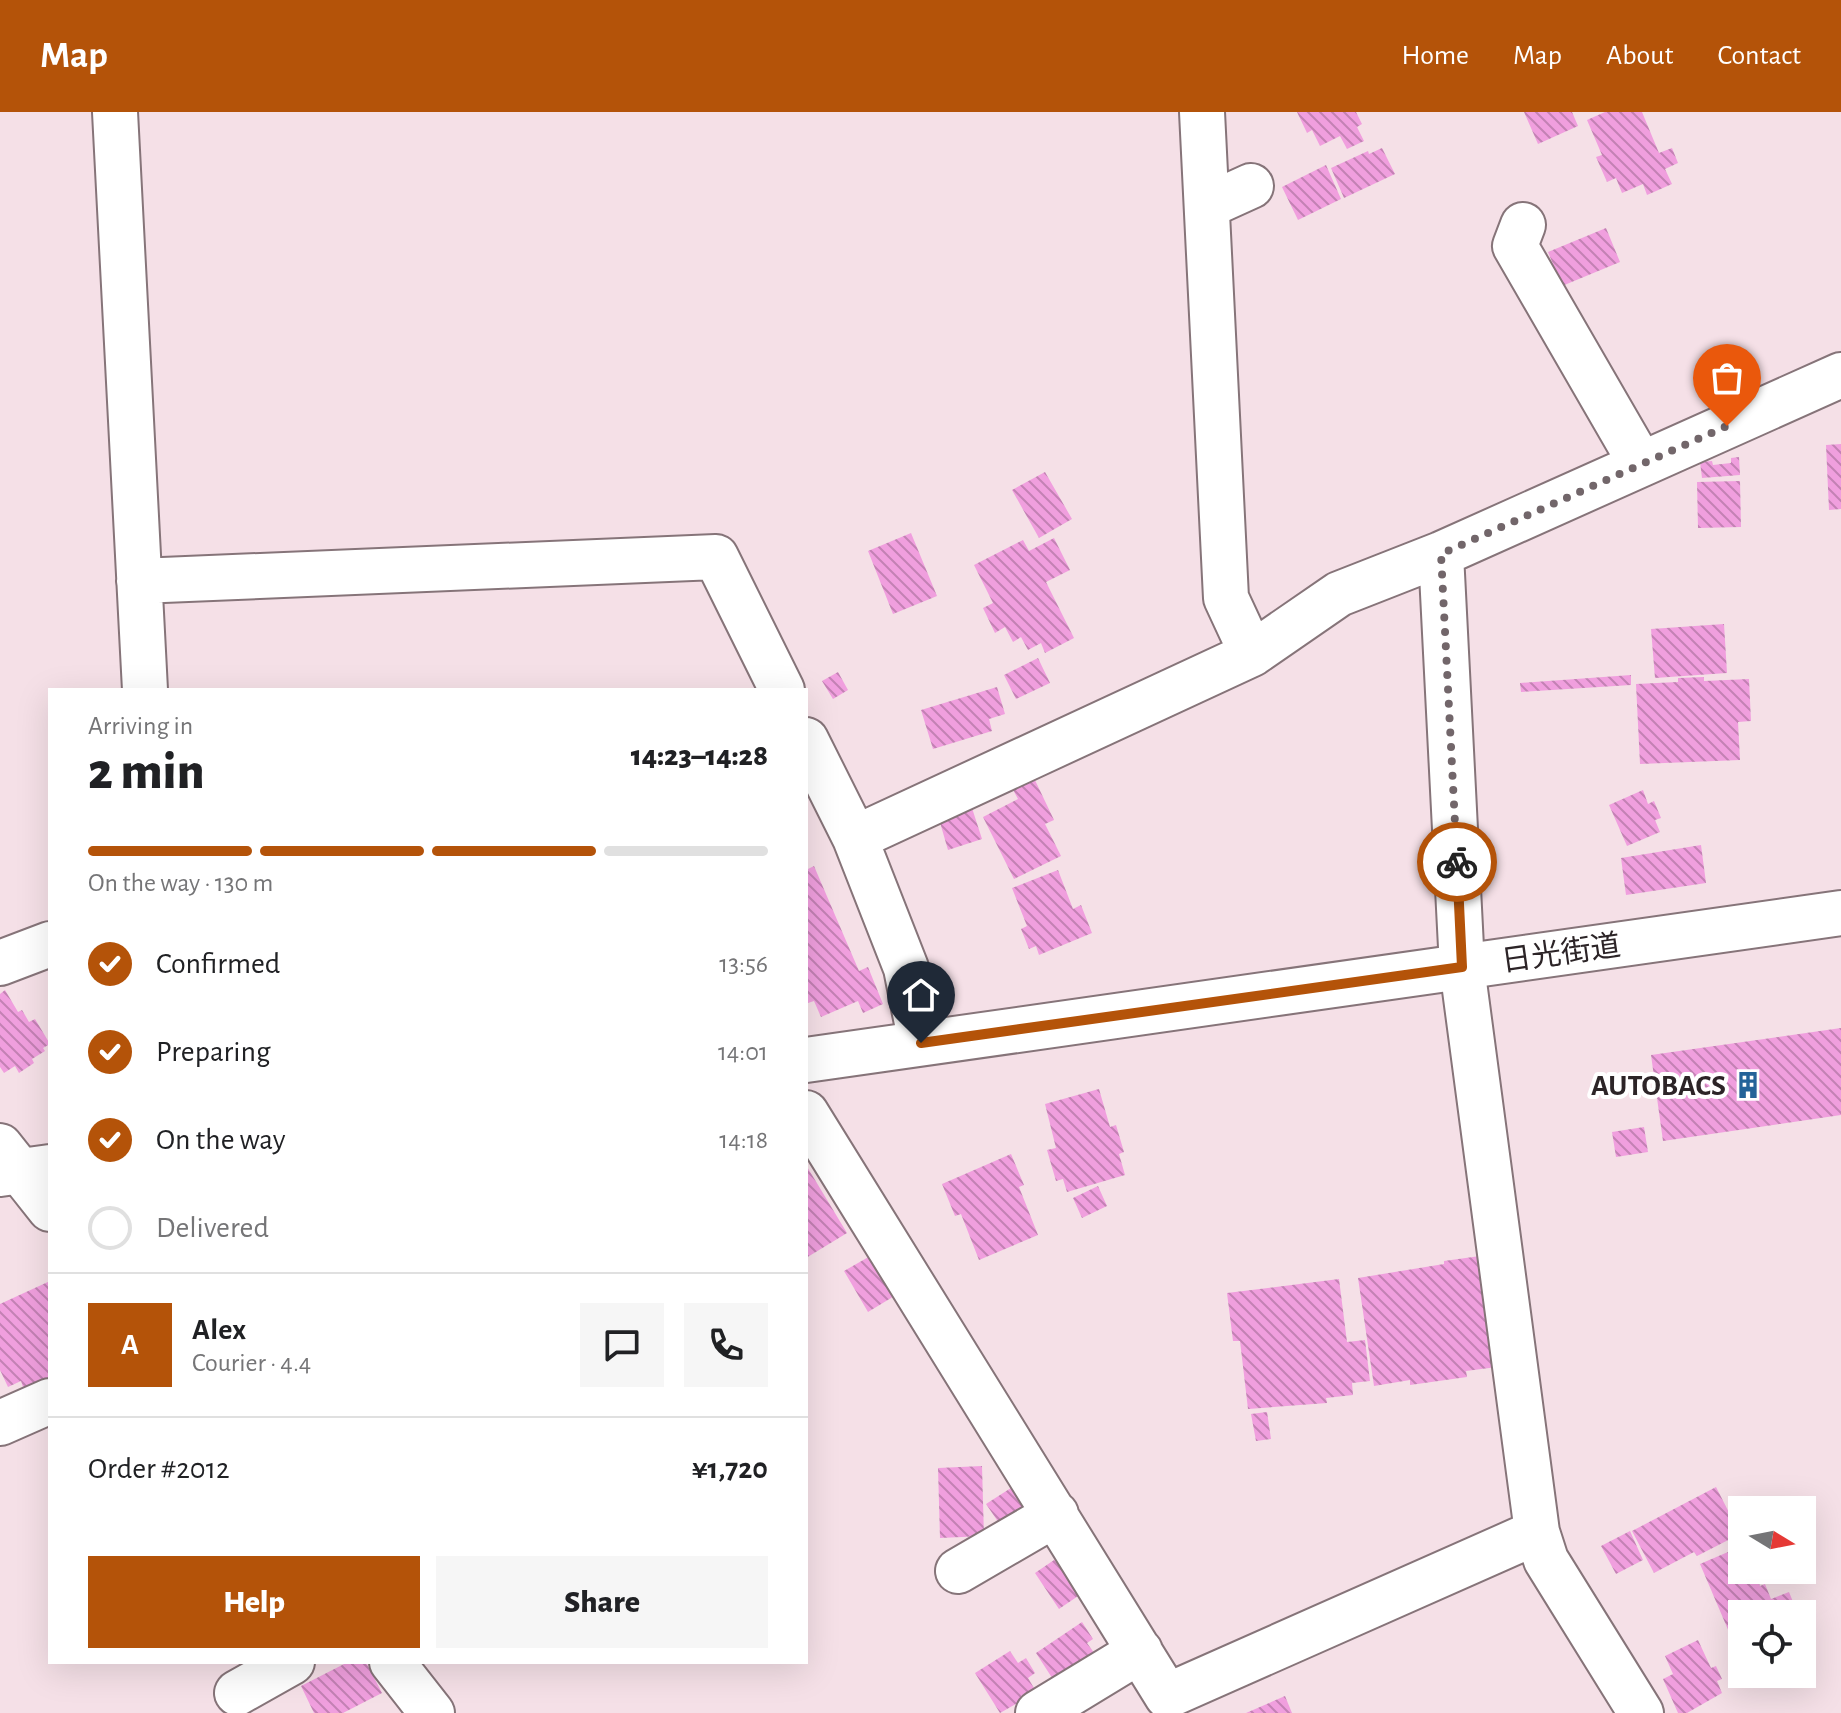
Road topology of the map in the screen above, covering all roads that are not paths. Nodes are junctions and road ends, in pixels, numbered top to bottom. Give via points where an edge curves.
1 (115, 112) edge
2 (1202, 112) edge
3 (1251, 186) dead end
4 (1207, 206) junction
5 (1523, 225) dead end
6 (1841, 375) edge
7 (1641, 464) junction
8 (1441, 554) junction
9 (139, 581) junction
10 (1252, 654) junction
11 (145, 688) edge
12 (781, 688) edge
13 (808, 744) edge
14 (855, 838) junction
15 (1841, 913) edge
16 (48, 945) edge
17 (0, 963) edge
18 (1462, 967) junction
19 (921, 1043) junction
20 (808, 1060) edge
21 (808, 1116) edge
22 (18, 1165) edge
23 (48, 1206) edge
24 (48, 1402) edge
25 (0, 1423) edge
26 (1056, 1514) junction
27 (1537, 1532) junction
28 (958, 1571) dead end
29 (1140, 1651) junction
30 (288, 1664) edge
31 (394, 1664) edge
32 (237, 1693) dead end
33 (1171, 1704) edge
34 (432, 1713) edge
35 (1038, 1713) edge
36 (1641, 1713) edge

1 - 9 main road
2 - 4 main road
3 - 4 main road
4 - 10 main road via 1226,598
5 - 7 main road via 1515,246
6 - 7 main road
7 - 8 main road
8 - 10 main road via 1339,594
8 - 18 main road
9 - 11 main road
9 - 12 main road via 716,557
10 - 14 main road
13 - 14 main road
14 - 19 main road via 906,968
15 - 18 main road, 日光街道
16 - 17 main road
18 - 19 main road, 日光街道
18 - 27 main road
19 - 20 main road, 日光街道
21 - 26 main road
22 - 23 main road
24 - 25 main road
26 - 28 main road
26 - 29 main road
27 - 33 main road
27 - 36 main road via 1546,1560
29 - 33 main road
29 - 35 main road
30 - 32 main road
31 - 34 main road

